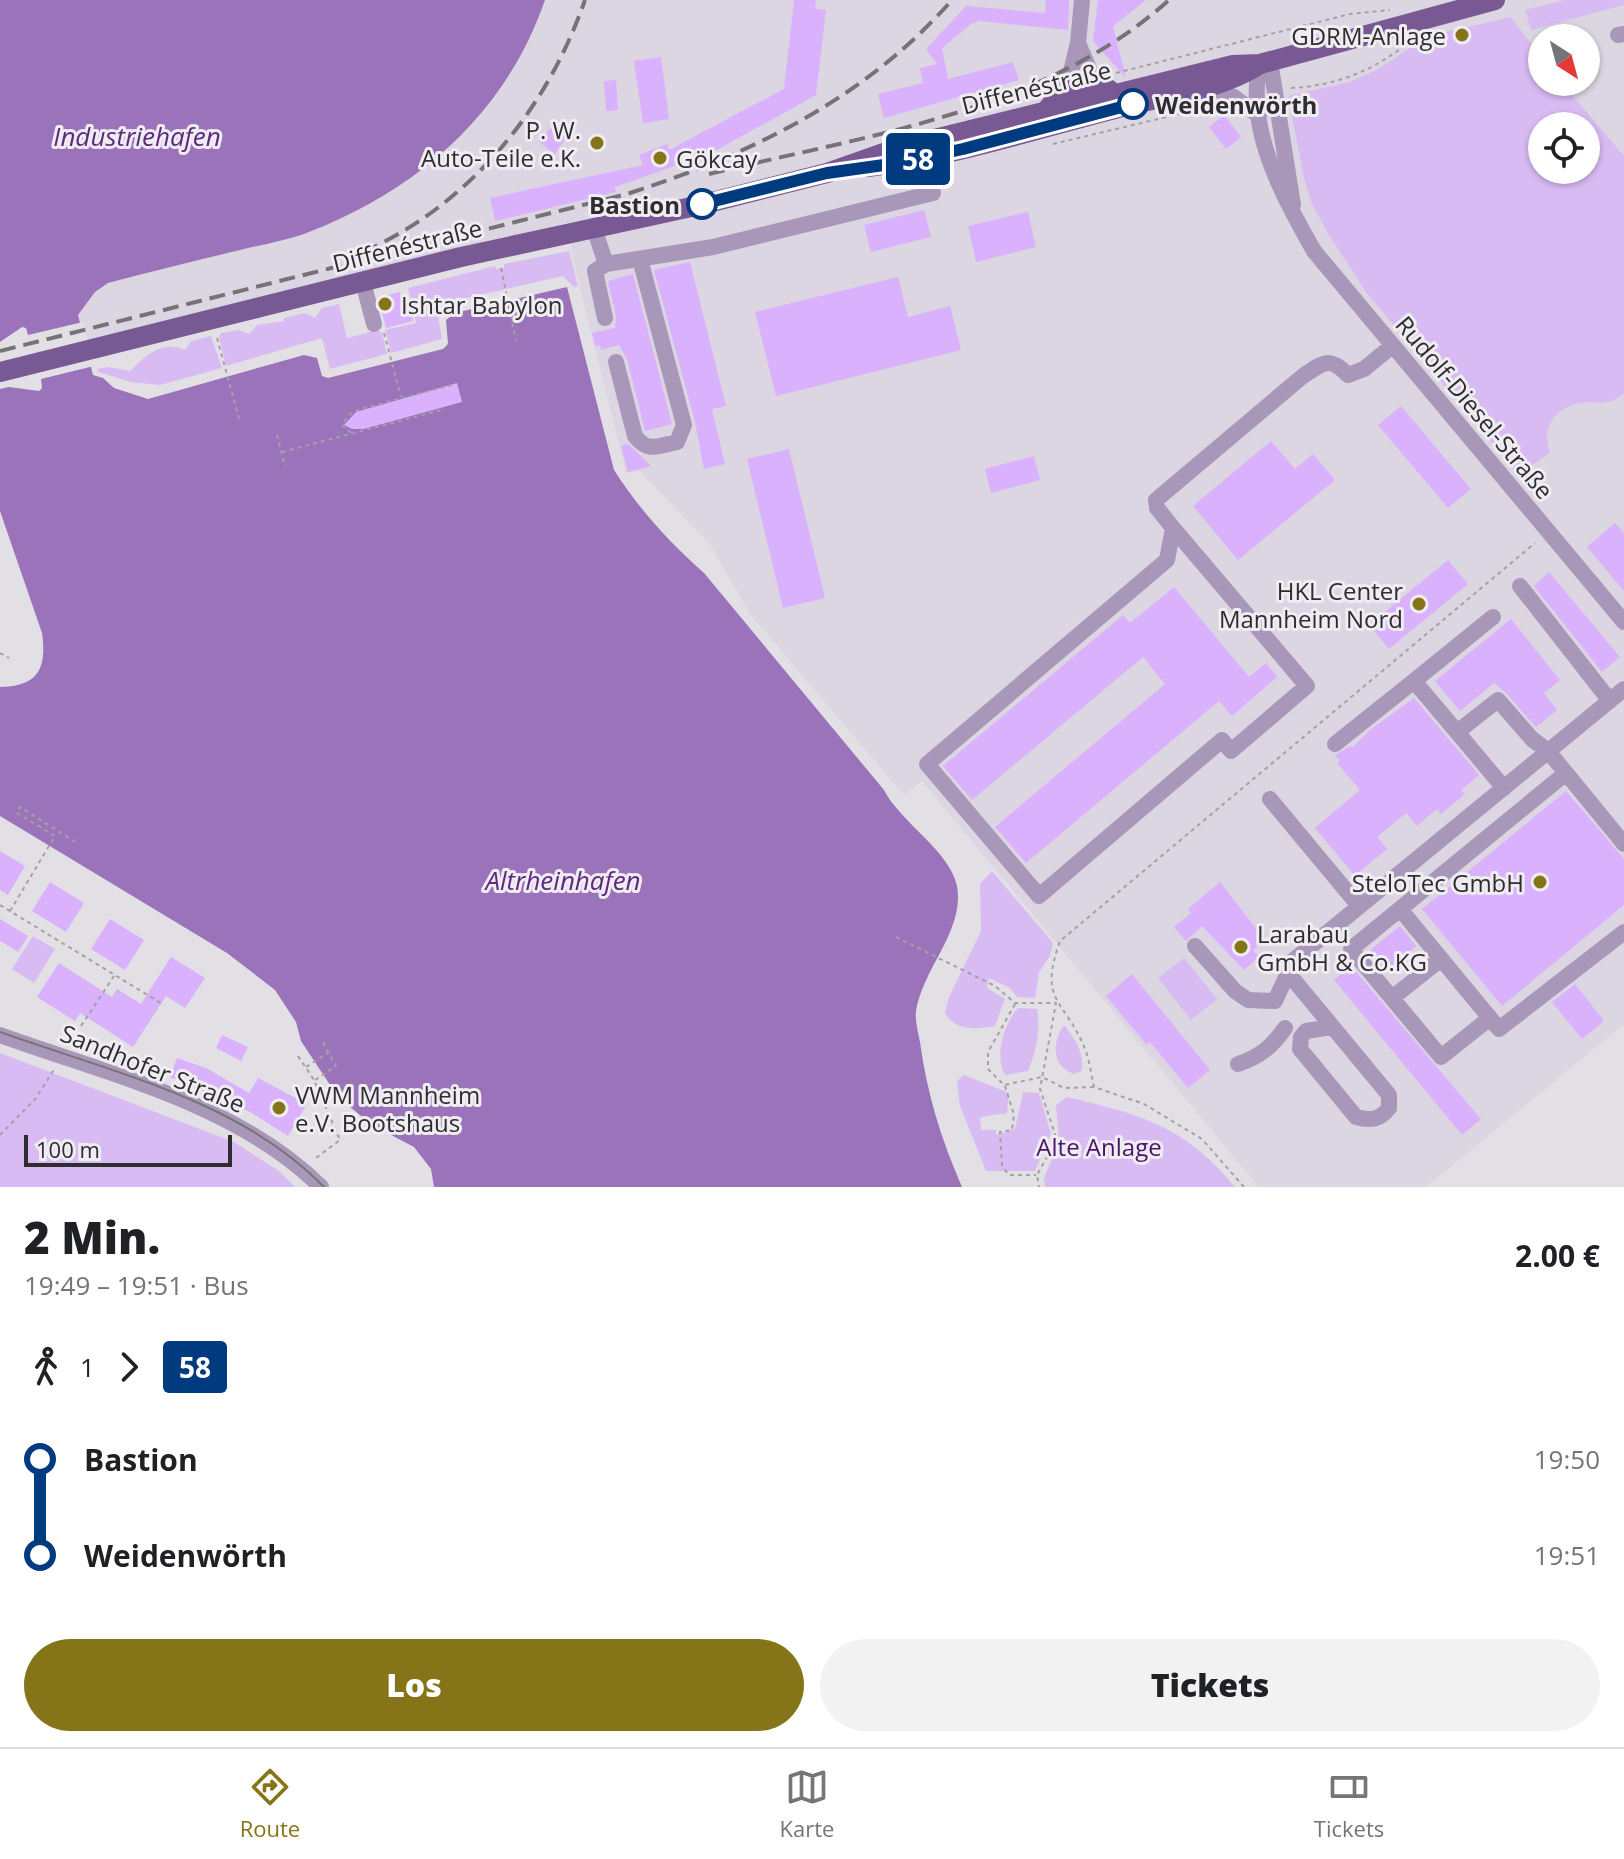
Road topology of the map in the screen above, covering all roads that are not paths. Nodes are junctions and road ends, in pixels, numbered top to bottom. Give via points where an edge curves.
1 (1082, 0) edge
2 (1495, 0) edge
3 (1078, 43) junction
4 (1265, 62) junction
5 (1093, 78) junction
6 (1068, 84) junction
7 (1115, 94) junction
8 (1213, 95) junction
9 (1045, 112) junction
10 (1085, 113) junction
11 (1259, 116) junction
12 (827, 173) junction
13 (933, 193) dead end
14 (1296, 218) junction
15 (594, 228) junction
16 (640, 259) junction
17 (606, 264) junction
18 (363, 282) junction
19 (605, 318) dead end
20 (374, 324) dead end
21 (1392, 346) junction
22 (616, 362) dead end
23 (0, 372) edge
24 (1173, 528) junction
25 (1520, 586) dead end
26 (1493, 617) dead end
27 (1624, 622) edge
28 (1414, 681) junction
29 (1624, 689) edge
30 (1610, 701) junction
31 (1457, 732) junction
32 (1335, 744) dead end
33 (1548, 751) junction
34 (1566, 773) junction
35 (1504, 788) junction
36 (1270, 799) dead end
37 (1624, 844) edge
38 (1359, 906) junction
39 (1400, 909) junction
40 (1624, 932) edge
41 (1195, 946) dead end
42 (1441, 959) junction
43 (1288, 973) junction
44 (1392, 998) junction
45 (1275, 1001) junction
46 (1490, 1018) junction
47 (1332, 1027) junction
48 (1285, 1028) junction
49 (0, 1035) edge
50 (1300, 1049) junction
51 (1238, 1064) dead end
52 (321, 1187) edge

1 - 3 street
2 - 4 main road, Diffenéstraße
3 - 5 street
3 - 6 street
4 - 7 main road, Diffenéstraße
4 - 8 main road, Diffenéstraße
4 - 11 street, Rudolf-Diesel-Straße via 1254,89
4 - 14 street, Rudolf-Diesel-Straße via 1275,88
5 - 7 main road
5 - 10 main road
6 - 9 main road
6 - 10 main road
7 - 10 main road, Diffenéstraße
8 - 10 main road, Diffenéstraße
8 - 11 street via 1234,97
9 - 10 main road, Diffenéstraße
9 - 12 main road, Diffenéstraße via 898,148
10 - 12 main road, Diffenéstraße via 898,163
11 - 14 street, Rudolf-Diesel-Straße via 1280,191
12 - 15 main road, Diffenéstraße
13 - 16 street via 713,247
14 - 21 street, Rudolf-Diesel-Straße via 1314,251
15 - 17 street
15 - 18 main road, Diffenéstraße
16 - 17 street
16 - 22 street via 684,425 677,442 641,445
17 - 19 street via 595,271
18 - 20 street
18 - 23 main road, Diffenéstraße
21 - 24 street via 1348,375 1338,364 1325,362 1303,376 1156,500
21 - 27 street, Rudolf-Diesel-Straße
24 - 24 street via 1167,560 927,764 1039,896 1222,740 1231,751 1307,686
25 - 30 street
26 - 28 street
28 - 31 street
28 - 32 street
29 - 30 street
30 - 33 street
31 - 33 street via 1498,700
31 - 35 street
33 - 34 street
33 - 35 street
34 - 37 street
34 - 39 street
35 - 38 street
36 - 38 street
38 - 43 street via 1294,960
39 - 42 street
39 - 44 street via 1351,949
40 - 46 street via 1499,1029
41 - 45 street via 1248,1000
42 - 44 street
42 - 46 street
43 - 45 street
43 - 47 street
44 - 46 street via 1441,1057
45 - 48 street
47 - 50 street via 1306,1031
47 - 50 street via 1389,1095 1389,1108 1380,1117 1356,1117
48 - 50 street
48 - 51 street via 1255,1066
49 - 52 street, Sandhofer Straße via 227,1120 280,1152

